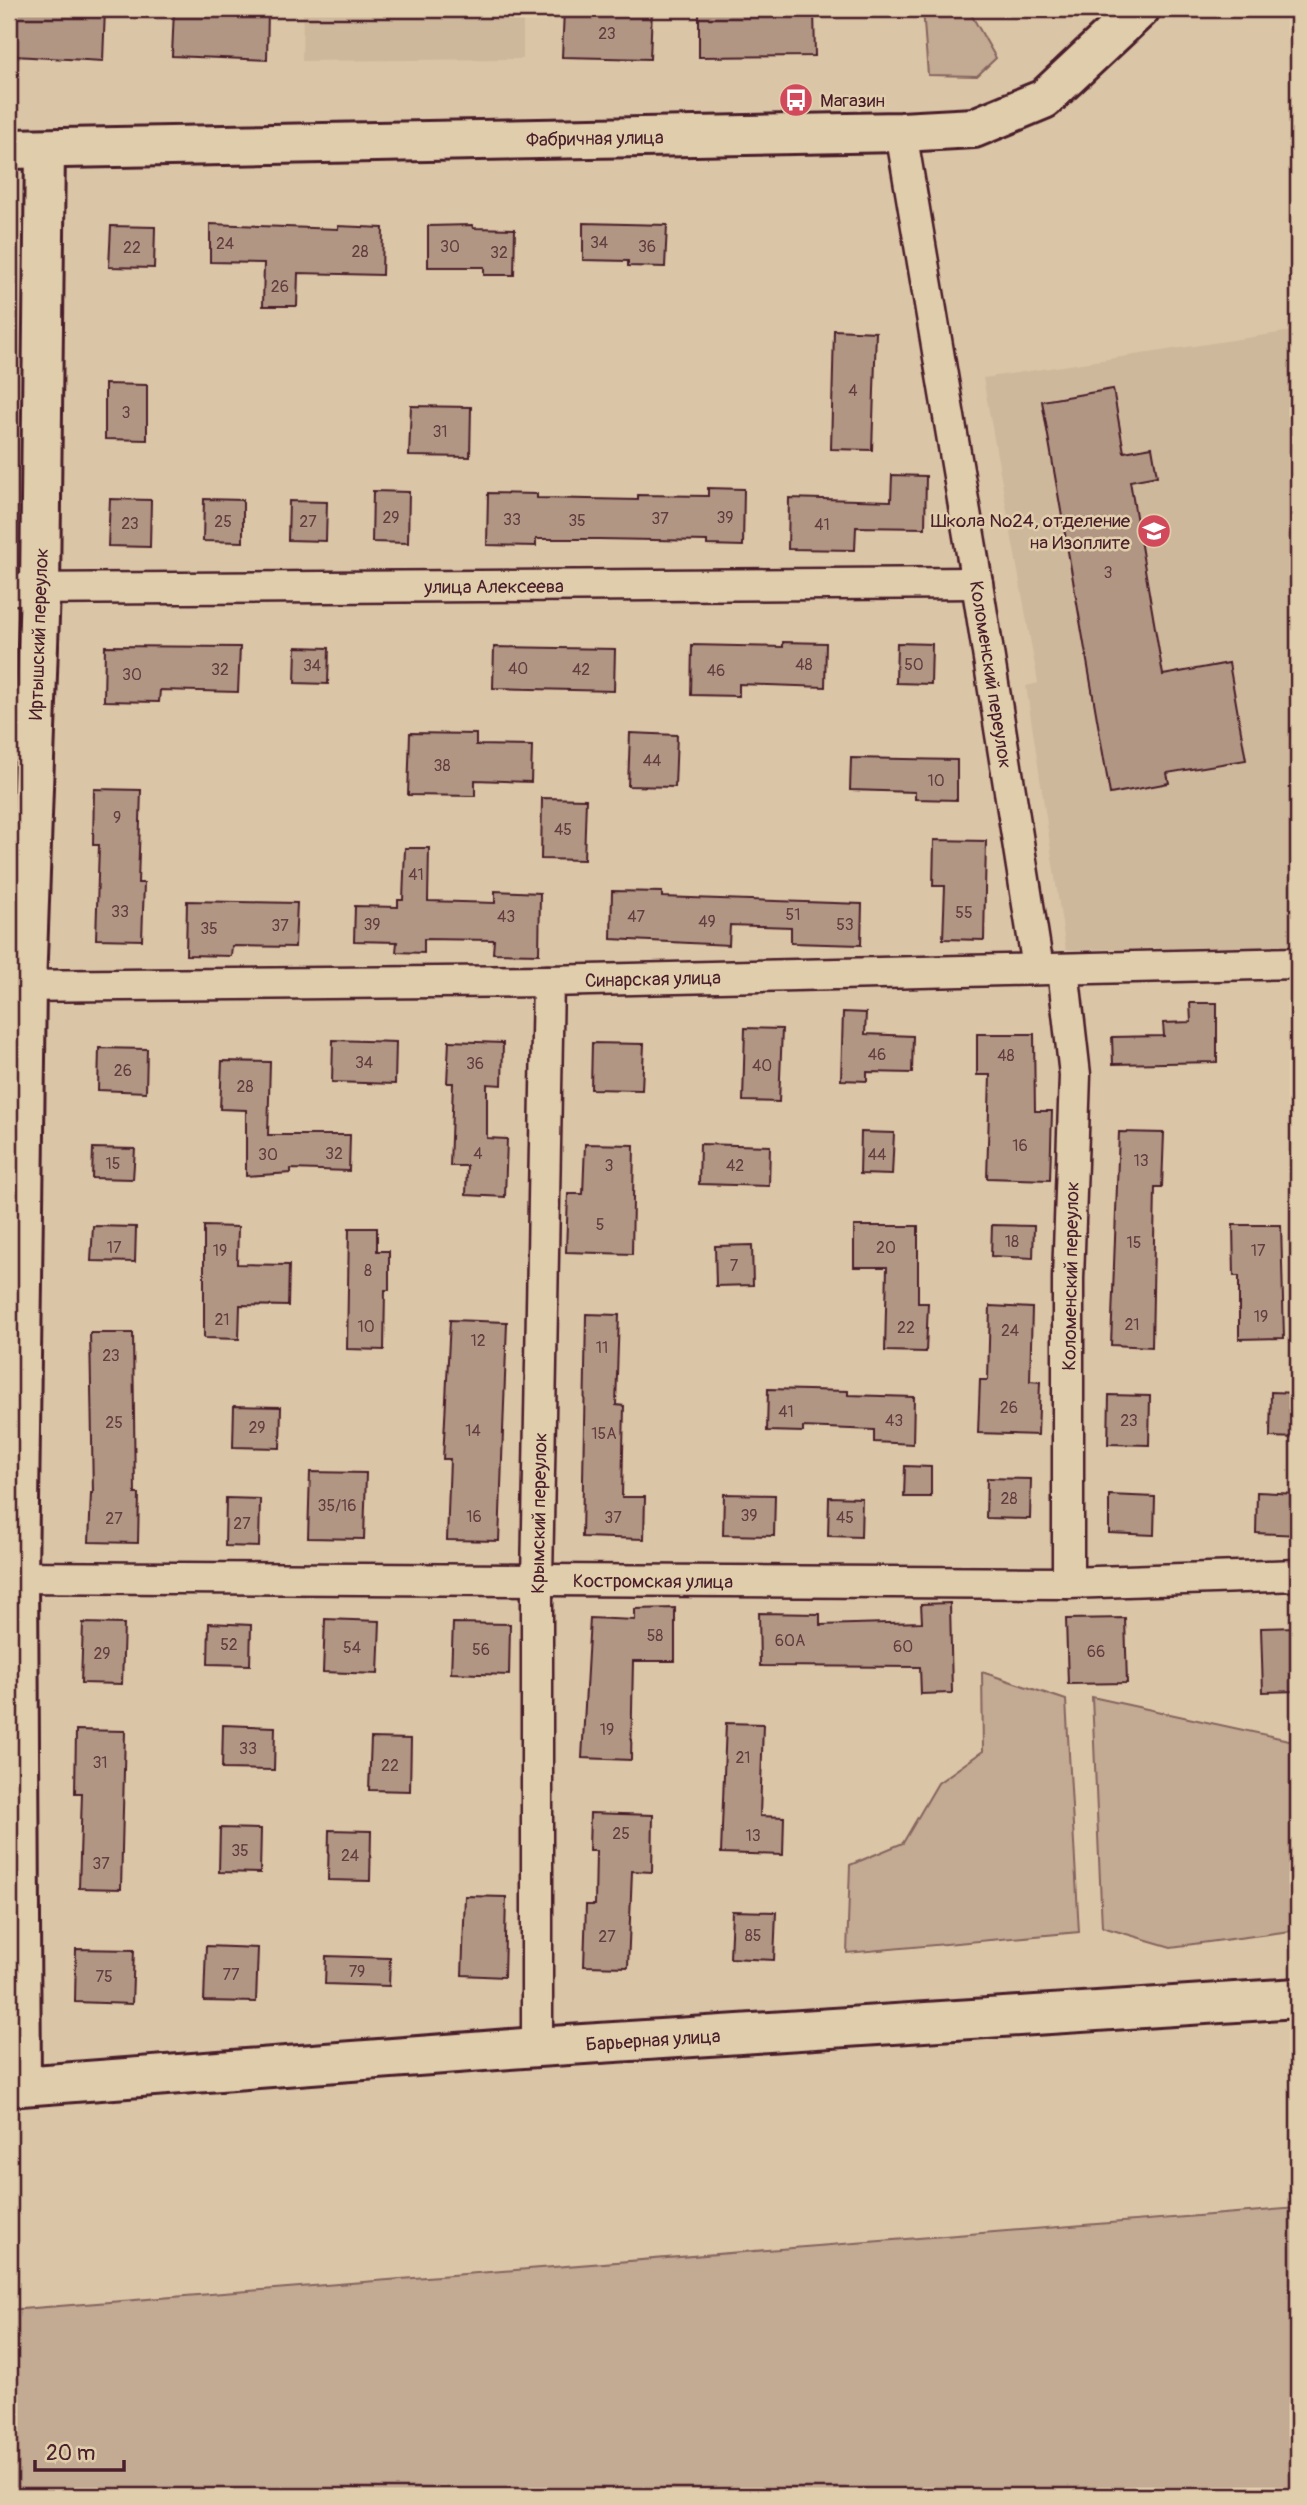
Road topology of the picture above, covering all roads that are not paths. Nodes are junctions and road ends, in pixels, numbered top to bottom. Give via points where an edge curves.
1 (1140, 9) edge
2 (901, 132) junction
3 (27, 149) edge
4 (977, 583) junction
5 (24, 589) edge
6 (1298, 963) edge
7 (1050, 968) junction
8 (548, 981) junction
9 (17, 986) edge
10 (1298, 1575) edge
11 (13, 1577) edge
12 (537, 1580) junction
13 (1068, 1583) junction
14 (1298, 1998) edge
15 (537, 2047) junction
16 (15, 2086) edge

1 - 2 street, Фабричная улица via 1044,100 974,128
2 - 3 street, Фабричная улица
2 - 4 street, Коломенский переулок
3 - 5 street, Иртышский переулок
4 - 5 street, улица Алексеева
4 - 7 street, Коломенский переулок
5 - 9 street, Иртышский переулок
6 - 7 street, Синарская улица
7 - 8 street, Синарская улица
7 - 13 street, Коломенский переулок via 1074,1075 1068,1279
8 - 9 street, Синарская улица
8 - 12 street, Крымский переулок
9 - 11 street, Иртышский переулок
10 - 13 street, Костромская улица
11 - 12 street, Костромская улица
11 - 16 street, Иртышский переулок
12 - 13 street, Костромская улица
12 - 15 street, Крымский переулок
14 - 15 street, Барьерная улица
15 - 16 street, Барьерная улица

